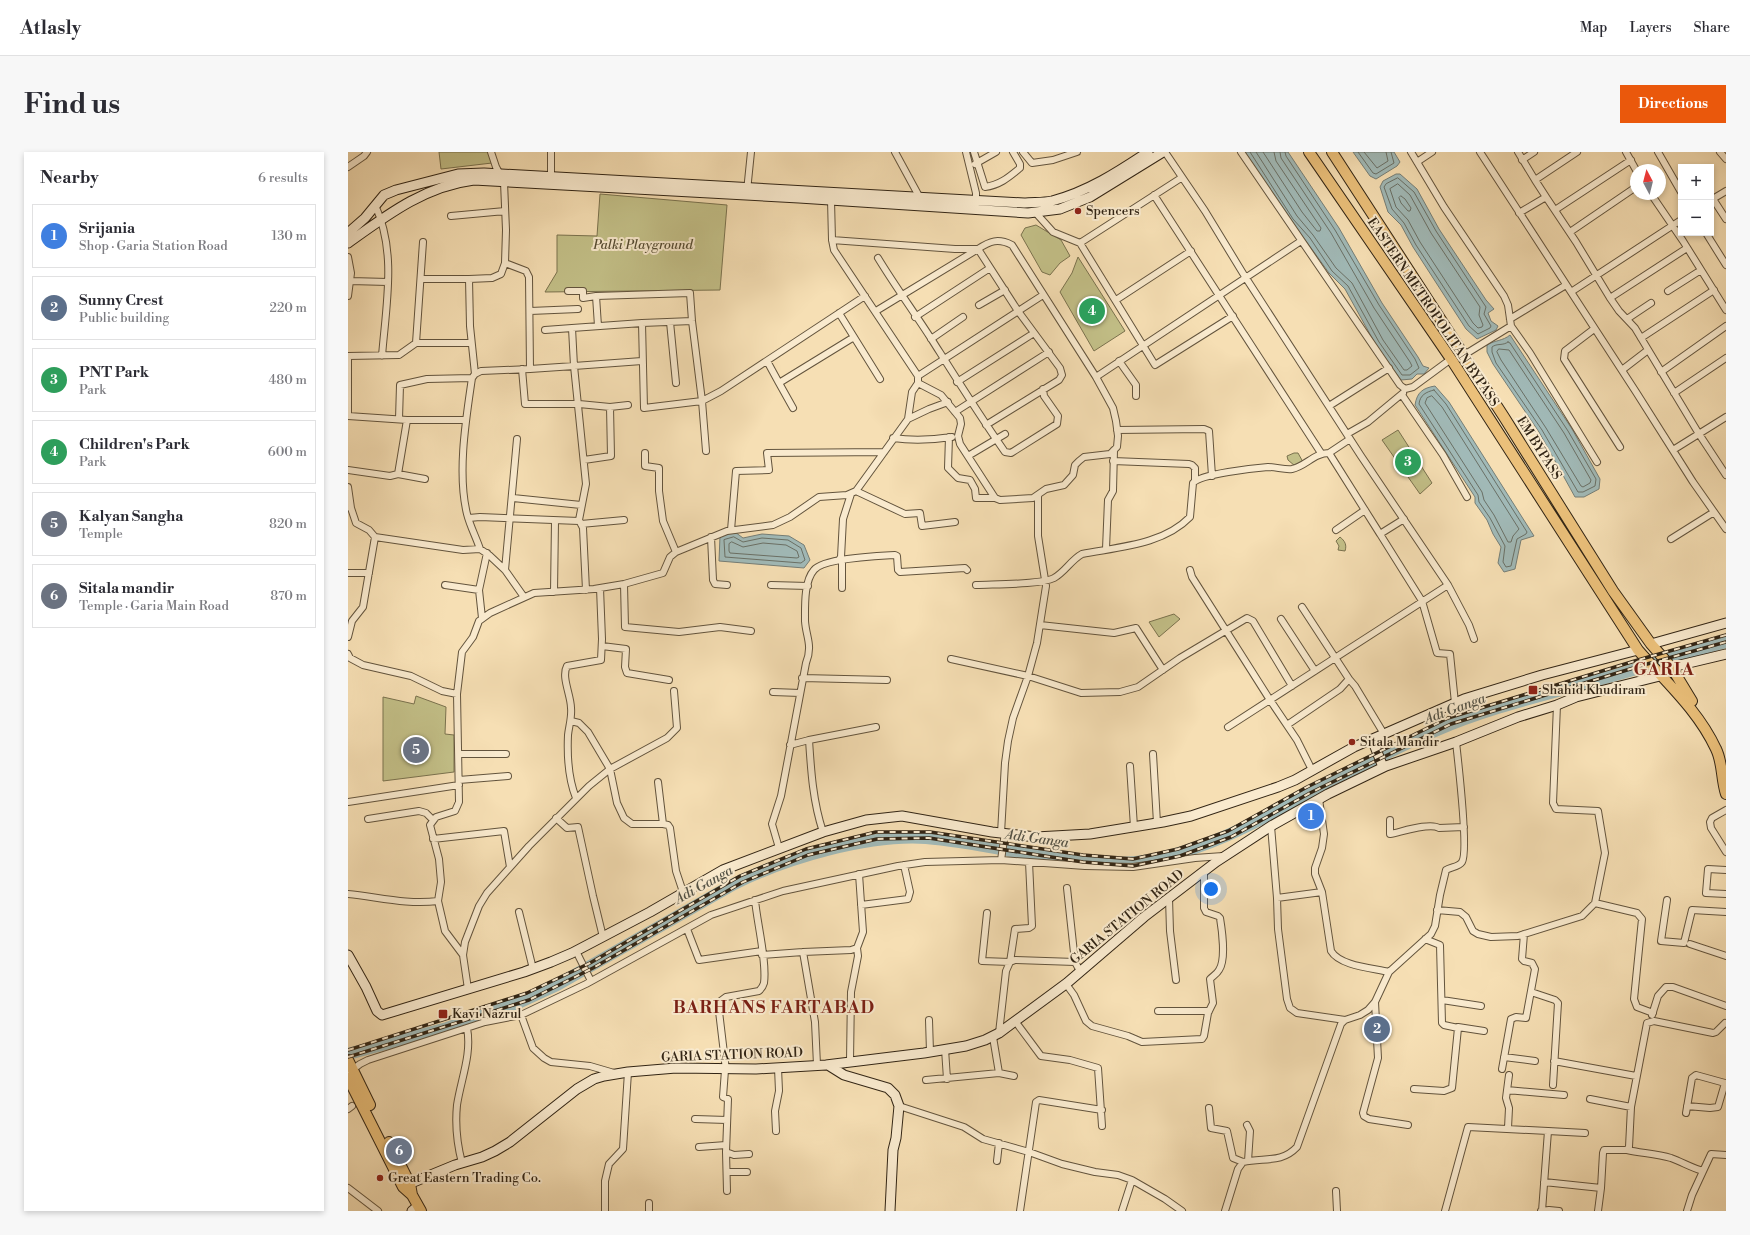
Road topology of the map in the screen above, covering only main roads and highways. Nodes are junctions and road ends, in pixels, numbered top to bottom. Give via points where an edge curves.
1 (1148, 152) edge
2 (1164, 152) edge
3 (1309, 152) edge
4 (1332, 152) edge
5 (586, 182) junction
6 (747, 191) junction
7 (886, 200) junction
8 (348, 233) edge
9 (348, 243) edge
10 (1726, 623) edge
11 (1653, 646) junction
12 (1639, 651) junction
13 (1726, 654) edge
14 (1670, 666) junction
15 (1656, 672) junction
16 (1372, 739) junction
17 (1726, 756) edge
18 (1383, 767) junction
19 (1726, 794) edge
20 (348, 955) edge
21 (828, 1065) junction
22 (349, 1070) edge
23 (407, 1186) junction
24 (417, 1209) edge
25 (890, 1211) edge

1 - 7 main road via 1080,192 1051,201 1024,203 920,198
2 - 7 main road via 1090,197 1060,209 1034,212 977,210
3 - 12 main road, EASTERN METROPOLITAN BYPASS via 1451,360
4 - 11 main road, EM BYPASS via 1613,591
5 - 6 main road
5 - 8 main road via 499,174 470,173 445,177 384,195
5 - 9 main road via 459,182 422,195 381,219
6 - 7 main road
6 - 7 main road via 831,200
10 - 11 main road
11 - 14 main road, EM BYPASS
12 - 15 main road
12 - 16 main road via 1542,675 1464,699
13 - 14 main road, GARIA STATION ROAD
14 - 15 main road, GARIA STATION ROAD
14 - 17 main road, EM BYPASS
15 - 18 main road, GARIA STATION ROAD via 1518,717
15 - 19 main road via 1687,702 1717,749
16 - 18 main road
16 - 20 main road via 1289,783 1191,816 1134,827 1090,834 1036,837 902,816 866,820 823,832 729,868 576,951 533,969 382,1015 377,1011
18 - 21 main road, GARIA STATION ROAD via 1271,826 1227,855 1144,917 1066,984 996,1035 966,1046
21 - 23 main road, GARIA STATION ROAD via 726,1070 676,1068 616,1073 594,1079 510,1142 482,1157
21 - 25 main road via 844,1075 888,1088 895,1095 899,1106 892,1157
22 - 23 main road
23 - 24 main road

